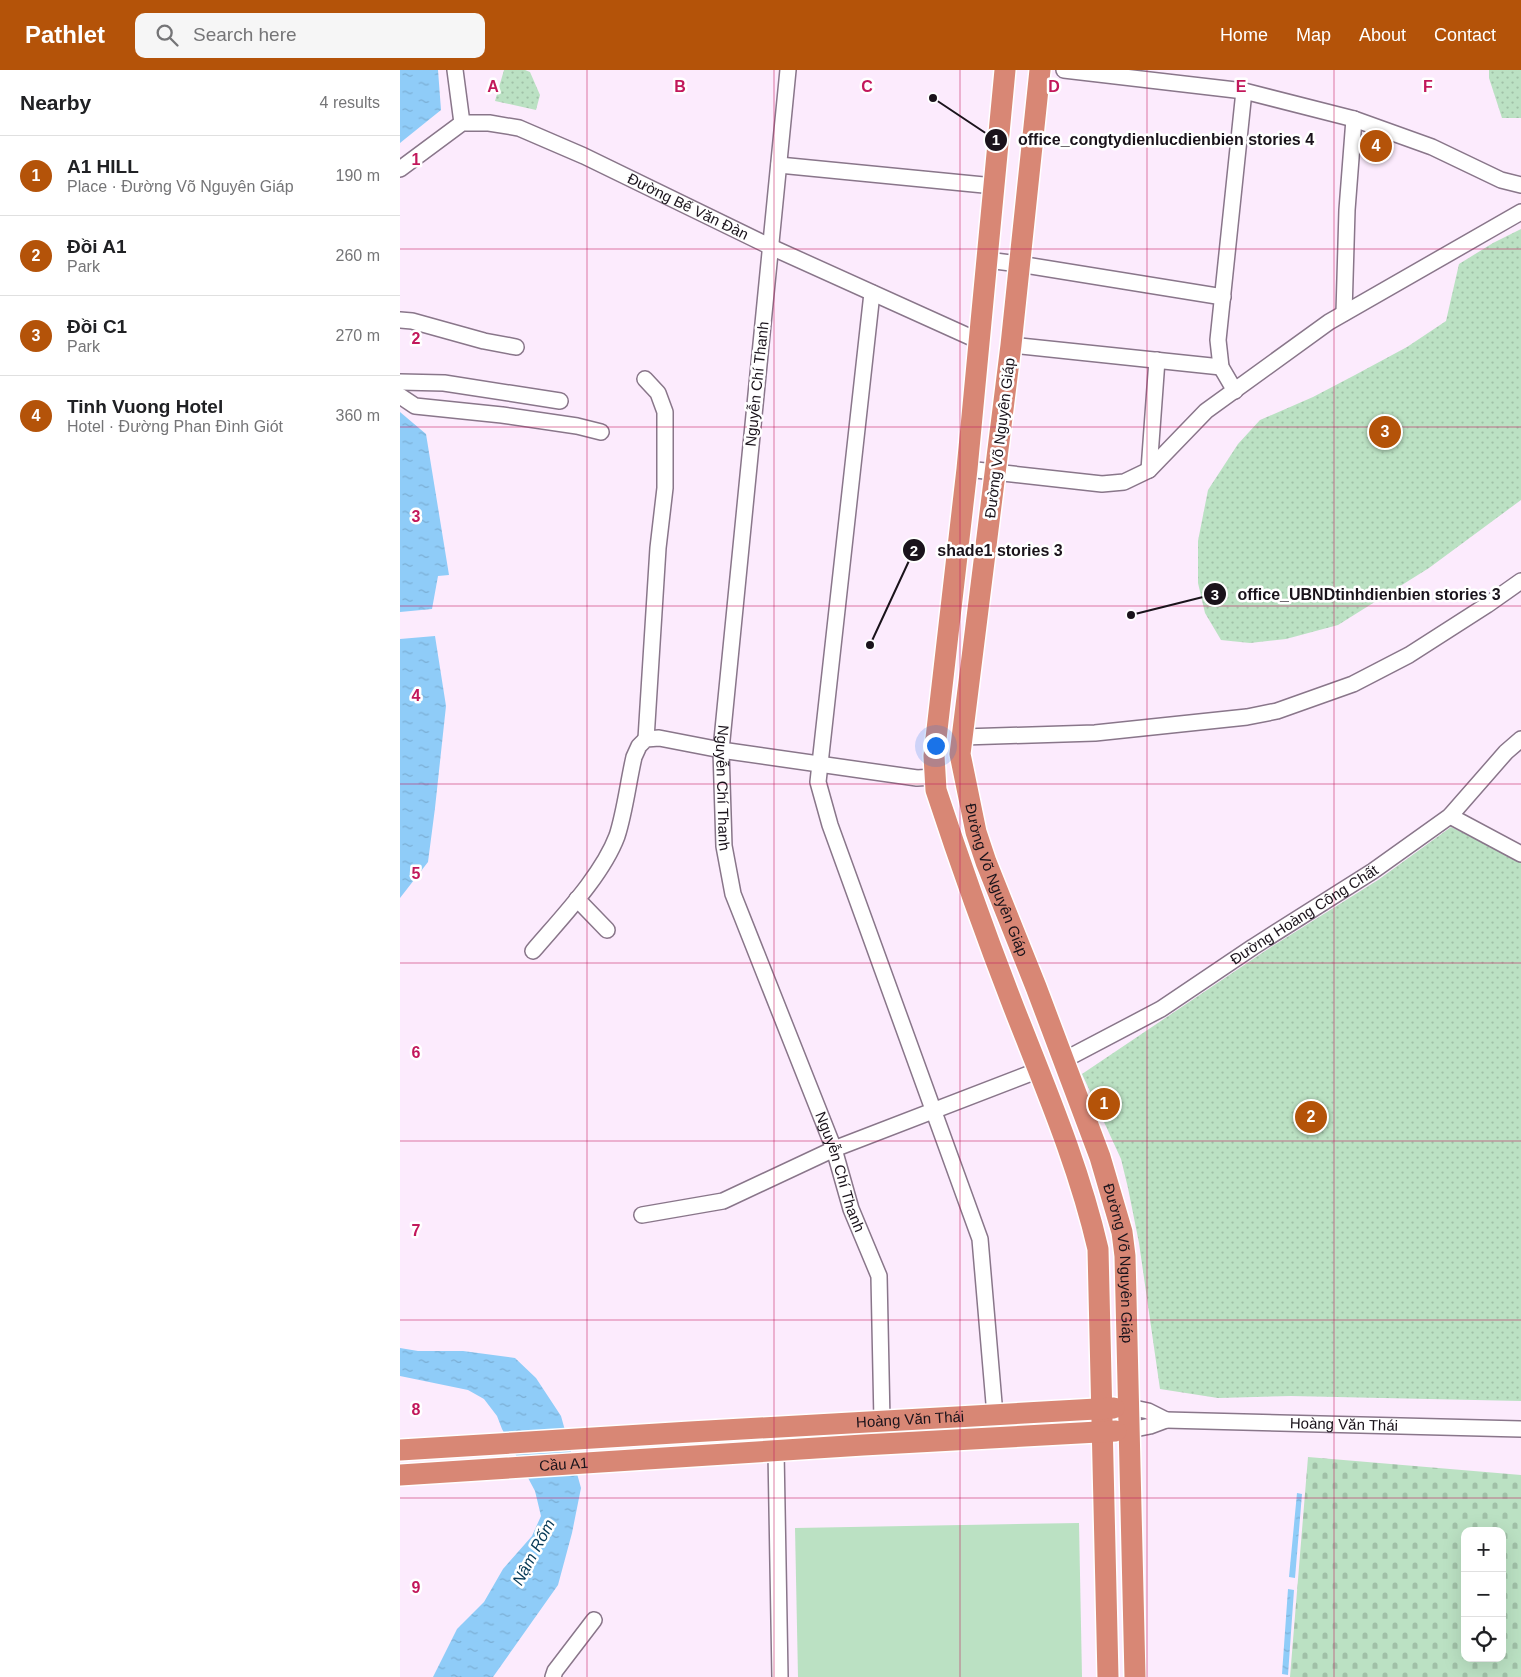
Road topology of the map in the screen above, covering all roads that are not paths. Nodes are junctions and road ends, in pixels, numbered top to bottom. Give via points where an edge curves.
1 (455, 70) edge
2 (788, 70) edge
3 (1005, 70) edge
4 (1040, 70) edge
5 (1064, 70) edge
6 (1244, 91) junction
7 (1354, 119) junction
8 (462, 123) junction
9 (779, 165) junction
10 (400, 169) edge
11 (1521, 185) edge
12 (994, 186) junction
13 (1521, 212) edge
14 (771, 247) junction
15 (987, 260) junction
16 (1019, 264) junction
17 (872, 293) junction
18 (1223, 297) junction
19 (1344, 313) junction
20 (400, 320) edge
21 (979, 341) junction
22 (1011, 345) junction
23 (516, 347) dead end
24 (1157, 360) junction
25 (1221, 367) junction
26 (645, 379) dead end
27 (400, 382) edge
28 (1235, 390) junction
29 (400, 396) edge
30 (560, 401) dead end
31 (602, 432) dead end
32 (967, 469) junction
33 (1150, 470) junction
34 (996, 473) junction
35 (1521, 581) edge
36 (954, 588) junction
37 (981, 591) junction
38 (963, 737) junction
39 (646, 739) junction
40 (1521, 739) edge
41 (722, 750) junction
42 (820, 763) junction
43 (935, 777) junction
44 (1450, 816) junction
45 (1521, 854) edge
46 (577, 898) junction
47 (607, 930) dead end
48 (533, 951) dead end
49 (1064, 1060) junction
50 (1038, 1070) junction
51 (935, 1111) junction
52 (834, 1150) junction
53 (642, 1215) dead end
54 (1129, 1407) junction
55 (1101, 1409) junction
56 (995, 1415) junction
57 (1166, 1420) junction
58 (882, 1421) junction
59 (1521, 1429) edge
60 (1130, 1430) junction
61 (690, 1432) joint
62 (1102, 1432) junction
63 (906, 1443) junction
64 (863, 1445) junction
65 (400, 1450) edge
66 (776, 1451) junction
67 (695, 1457) joint
68 (400, 1475) edge
69 (594, 1620) dead end
70 (553, 1677) edge
71 (780, 1677) edge
72 (1108, 1677) edge
73 (1135, 1677) edge

1 - 8 street
2 - 9 street, Nguyễn Chí Thanh
3 - 12 highway, Đường Võ Nguyên Giáp
4 - 16 highway, Đường Võ Nguyên Giáp
5 - 6 street
6 - 7 street
6 - 18 street
7 - 11 street via 1432,147 1501,180
7 - 19 street
8 - 10 street
8 - 14 street, Đường Bế Văn Đàn via 519,128
9 - 12 street
9 - 14 street, Nguyễn Chí Thanh
12 - 15 highway, Đường Võ Nguyên Giáp
13 - 19 street
14 - 17 street, Đường Bế Văn Đàn
14 - 41 street, Nguyễn Chí Thanh
15 - 16 street
15 - 21 highway, Đường Võ Nguyên Giáp
16 - 18 street
16 - 22 highway, Đường Võ Nguyên Giáp
17 - 21 street, Đường Bế Văn Đàn
17 - 42 street
18 - 25 street via 1218,340
19 - 28 street
20 - 23 street via 412,320
21 - 22 highway
21 - 32 highway, Đường Võ Nguyên Giáp
22 - 24 street
22 - 34 highway, Đường Võ Nguyên Giáp
24 - 25 street
24 - 33 street
25 - 28 street
26 - 39 street via 658,394 665,412 665,488
27 - 30 street via 444,383
28 - 33 street via 1206,411
29 - 31 street via 415,406 502,415
32 - 34 street
32 - 36 highway, Đường Võ Nguyên Giáp
33 - 34 street via 1124,482 1102,484
34 - 37 highway, Đường Võ Nguyên Giáp
35 - 38 street via 1409,655 1353,684 1277,710 1247,717 1095,733
36 - 37 highway
36 - 43 highway, Đường Võ Nguyên Giáp via 934,756
37 - 38 highway, Đường Võ Nguyên Giáp
38 - 49 highway, Đường Võ Nguyên Giáp via 960,754 978,839
39 - 41 street via 659,738
39 - 46 street via 634,757 617,836 599,869
40 - 44 street, Đường Hoàng Công Chất
41 - 42 street
41 - 52 street, Nguyễn Chí Thanh via 724,846 733,894
42 - 43 street via 918,778
42 - 51 street via 818,782 830,825
43 - 50 highway, Đường Võ Nguyên Giáp via 936,790 953,841
44 - 45 street
44 - 49 street, Đường Hoàng Công Chất via 1373,871 1161,1009
46 - 47 street
46 - 48 street
49 - 50 highway
49 - 54 highway, Đường Võ Nguyên Giáp via 1100,1157 1122,1232
50 - 51 street
50 - 55 highway, Đường Võ Nguyên Giáp via 1080,1178 1098,1249
51 - 52 street
51 - 56 street via 980,1239
52 - 53 street via 723,1200
52 - 58 street, Nguyễn Chí Thanh via 851,1209 879,1276
54 - 55 highway, Hoàng Văn Thái
54 - 57 street via 1148,1411
54 - 60 highway, Đường Võ Nguyên Giáp
55 - 56 highway, Hoàng Văn Thái
55 - 62 highway, Đường Võ Nguyên Giáp
56 - 58 highway, Hoàng Văn Thái
57 - 59 street, Hoàng Văn Thái
57 - 60 street
58 - 61 highway, Hoàng Văn Thái
58 - 63 highway
58 - 64 highway
60 - 62 highway, Hoàng Văn Thái
60 - 73 highway, Đường Võ Nguyên Giáp
61 - 65 highway, Cầu A1
62 - 63 highway, Hoàng Văn Thái
62 - 72 highway, Đường Võ Nguyên Giáp
63 - 64 highway, Hoàng Văn Thái
64 - 66 highway, Hoàng Văn Thái
66 - 67 highway, Hoàng Văn Thái
66 - 71 street
67 - 68 highway, Cầu A1
69 - 70 street via 554,1671

